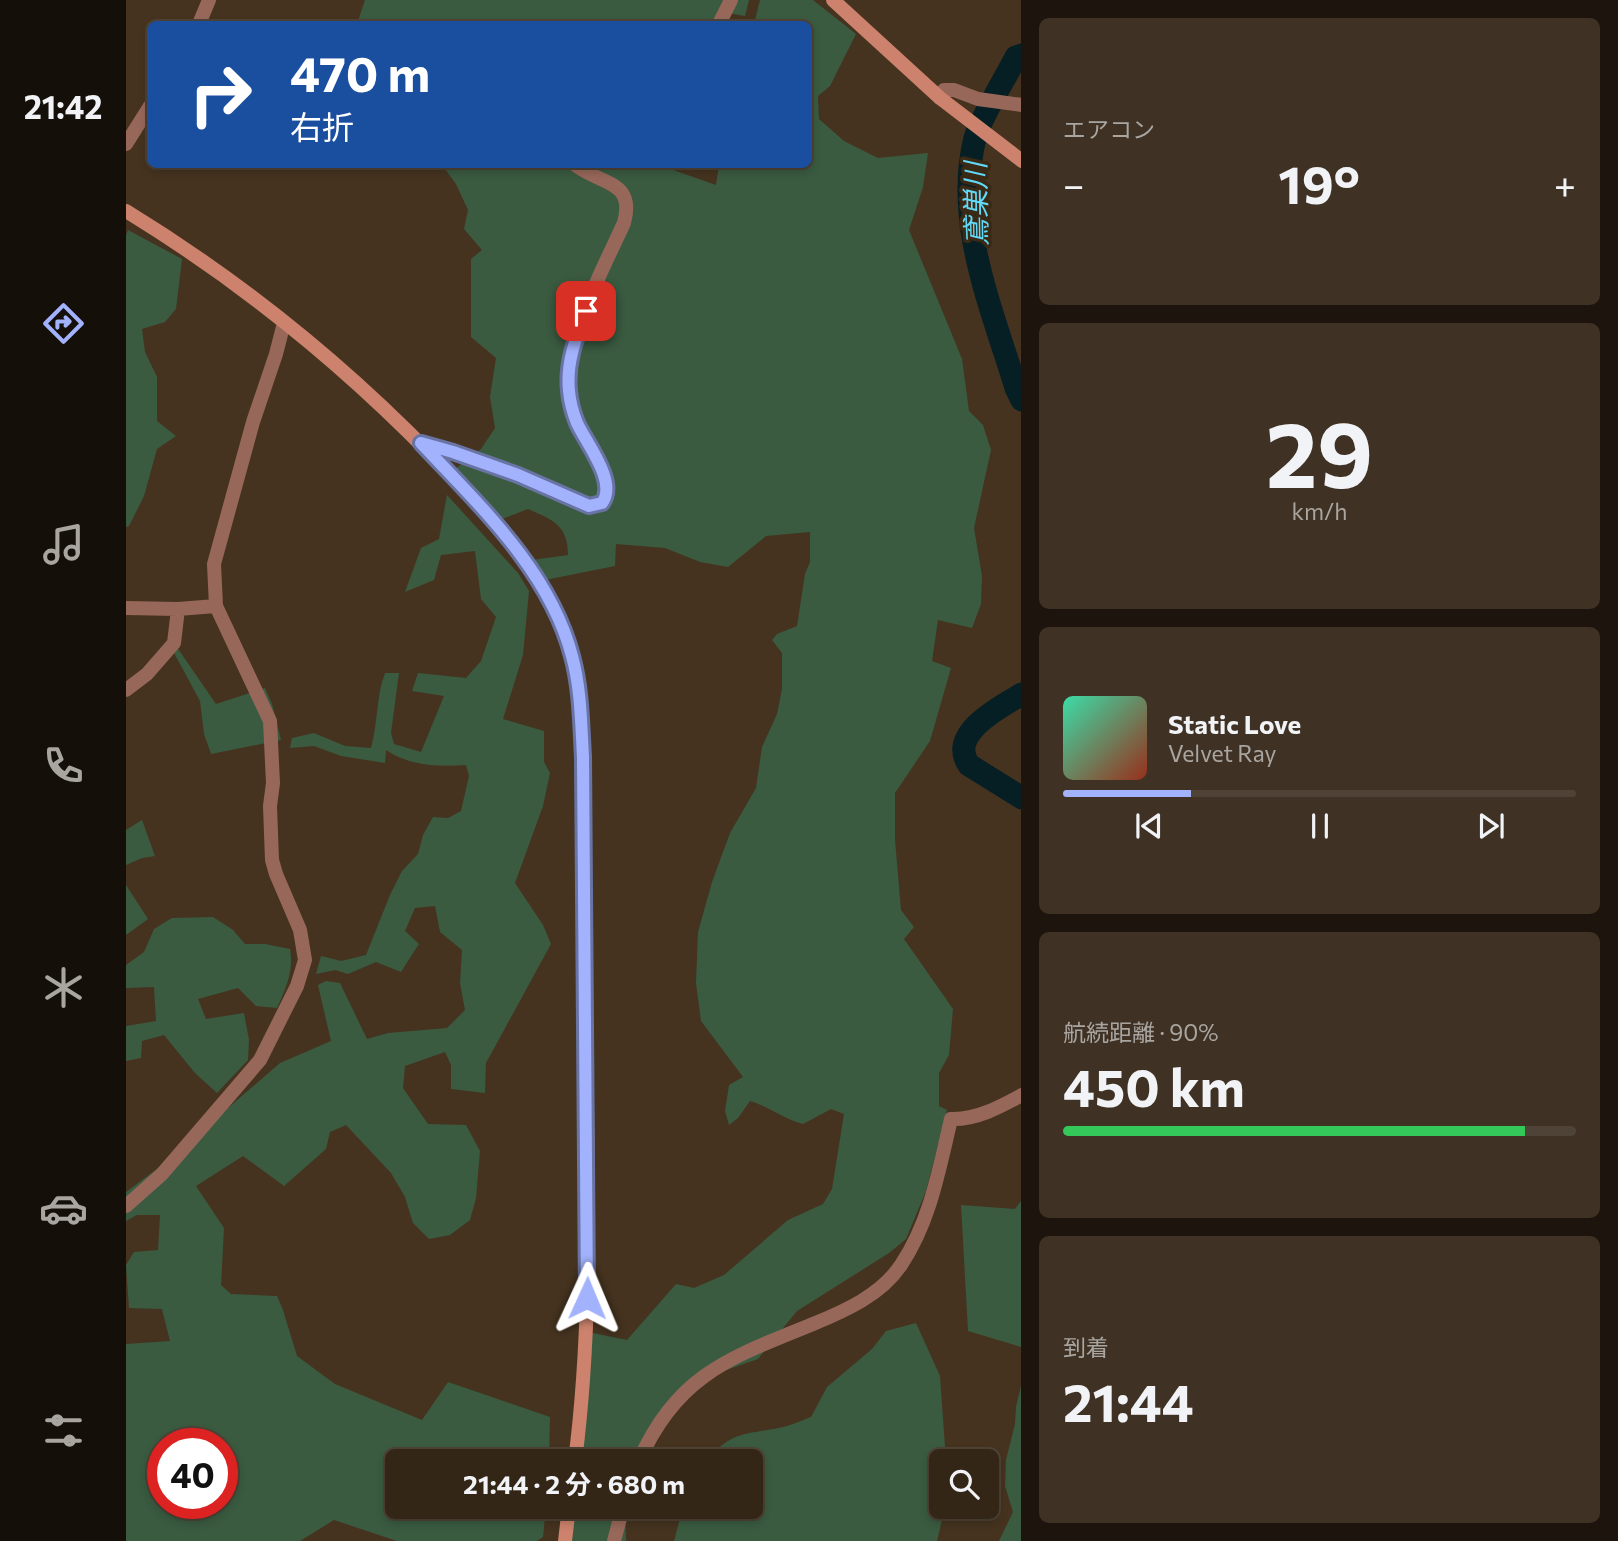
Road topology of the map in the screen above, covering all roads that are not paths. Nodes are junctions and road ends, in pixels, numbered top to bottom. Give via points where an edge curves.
1 (209, 0) edge
2 (731, 0) edge
3 (833, 0) edge
4 (200, 21) edge
5 (720, 21) edge
6 (940, 98) junction
7 (1021, 105) edge
8 (147, 111) edge
9 (126, 144) edge
10 (1021, 161) edge
11 (582, 168) edge
12 (126, 211) edge
13 (284, 323) junction
14 (421, 443) junction
15 (216, 606) junction
16 (126, 607) edge
17 (178, 609) junction
18 (126, 690) edge
19 (1021, 1095) edge
20 (126, 1206) edge
21 (577, 1449) edge
22 (646, 1449) edge
23 (568, 1519) edge
24 (620, 1519) edge
25 (565, 1541) edge
26 (614, 1541) edge

1 - 4 street
2 - 5 street
3 - 6 street
6 - 7 street via 944,90 954,90 978,99
6 - 10 street
8 - 9 street
11 - 14 street via 621,190 627,209 568,369 572,407 604,474 606,498 589,506 518,475
12 - 13 street via 178,243
13 - 14 street
13 - 15 street via 214,564
14 - 21 street via 499,528 534,574 556,612 580,691 589,1224
15 - 17 street
15 - 20 street via 270,721 272,860 300,930 305,960 260,1060 162,1174
16 - 17 street
17 - 18 street via 174,643
19 - 22 street via 994,1110 951,1119 918,1236 881,1288 833,1316 722,1363 699,1378 664,1415
23 - 25 street
24 - 26 street

